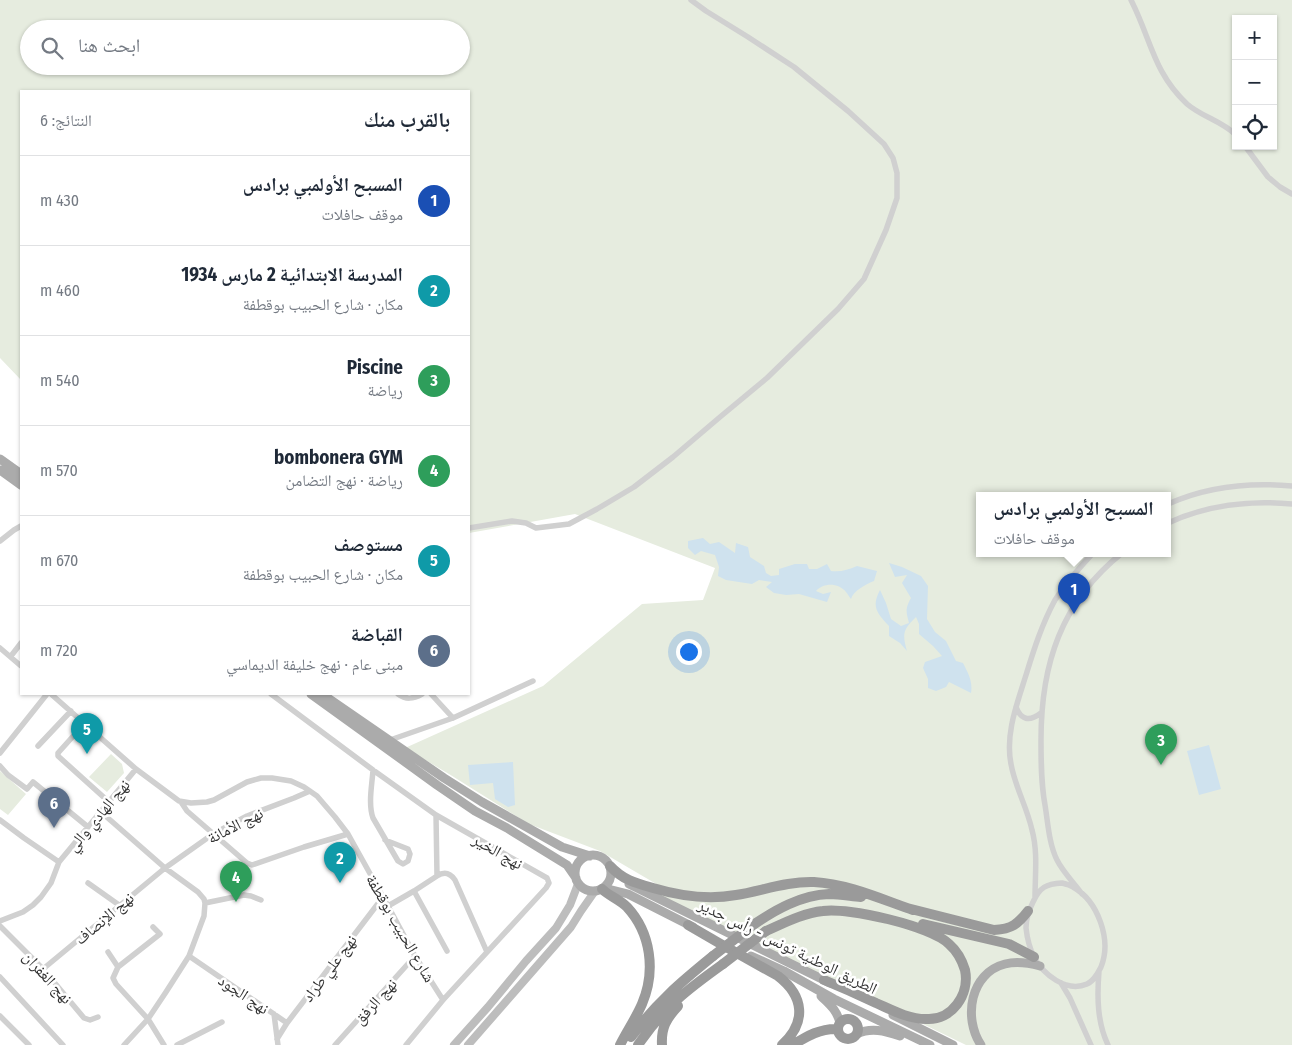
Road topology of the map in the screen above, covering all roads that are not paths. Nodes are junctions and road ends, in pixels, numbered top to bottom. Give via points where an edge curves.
1 (691, 0) edge
2 (1131, 0) edge
3 (1232, 131) edge
4 (1248, 150) edge
5 (1292, 194) edge
6 (0, 459) edge
7 (0, 470) edge
8 (20, 473) edge
9 (20, 484) edge
10 (1292, 486) edge
11 (1171, 503) edge
12 (1292, 504) edge
13 (1171, 522) edge
14 (20, 527) edge
15 (470, 528) edge
16 (0, 541) edge
17 (1089, 557) edge
18 (1117, 557) edge
19 (20, 644) edge
20 (0, 648) edge
21 (10, 656) junction
22 (20, 665) edge
23 (532, 681) dead end
24 (48, 695) edge
25 (50, 695) edge
26 (271, 695) edge
27 (312, 695) edge
28 (323, 695) edge
29 (400, 695) edge
30 (420, 695) edge
31 (431, 695) edge
32 (1016, 707) junction
33 (70, 711) junction
34 (1041, 713) junction
35 (453, 718) junction
36 (85, 723) junction
37 (390, 740) junction
38 (38, 746) dead end
39 (0, 753) edge
40 (0, 766) edge
41 (136, 768) junction
42 (373, 770) junction
43 (310, 791) junction
44 (109, 802) junction
45 (181, 802) junction
46 (101, 812) junction
47 (436, 815) junction
48 (0, 820) edge
49 (88, 827) junction
50 (213, 834) junction
51 (348, 834) junction
52 (386, 840) junction
53 (590, 856) junction
54 (59, 862) junction
55 (165, 868) junction
56 (610, 869) junction
57 (437, 876) junction
58 (577, 881) junction
59 (88, 883) dead end
60 (600, 889) junction
61 (414, 891) junction
62 (1082, 894) junction
63 (383, 897) junction
64 (1035, 898) junction
65 (261, 900) dead end
66 (205, 903) junction
67 (119, 905) junction
68 (388, 906) junction
69 (913, 910) junction
70 (1028, 911) junction
71 (0, 921) edge
72 (688, 924) junction
73 (0, 926) edge
74 (152, 927) dead end
75 (766, 931) junction
76 (447, 950) dead end
77 (108, 952) dead end
78 (487, 952) junction
79 (189, 956) junction
80 (415, 956) junction
81 (1034, 957) junction
82 (1040, 966) junction
83 (118, 967) junction
84 (43, 969) junction
85 (1098, 971) junction
86 (0, 977) edge
87 (705, 977) junction
88 (824, 980) junction
89 (1061, 983) junction
90 (812, 987) junction
91 (443, 1000) junction
92 (274, 1014) junction
93 (0, 1016) edge
94 (98, 1017) dead end
95 (148, 1019) junction
96 (222, 1022) dead end
97 (288, 1023) junction
98 (839, 1026) junction
99 (857, 1034) junction
100 (277, 1042) edge
101 (29, 1045) edge
102 (63, 1045) edge
103 (124, 1045) edge
104 (164, 1045) edge
105 (178, 1045) edge
106 (335, 1045) edge
107 (406, 1045) edge
108 (454, 1045) edge
109 (468, 1045) edge
110 (620, 1045) edge
111 (626, 1045) edge
112 (638, 1045) edge
113 (662, 1045) edge
114 (782, 1045) edge
115 (793, 1045) edge
116 (921, 1045) edge
117 (930, 1045) edge
118 (953, 1045) edge
119 (981, 1045) edge
120 (1091, 1045) edge
121 (1108, 1045) edge

1 - 15 street via 794,68 884,144 897,173 897,198 886,230 864,279 838,309 767,378 634,488 569,524 536,528 512,521
2 - 3 street via 1158,66 1172,88 1199,113
4 - 5 street via 1268,177
6 - 8 main road
7 - 9 main road
10 - 11 street via 1229,486
12 - 13 street via 1275,502 1225,506
14 - 16 street
17 - 32 street via 1055,600 1046,618
18 - 34 street via 1089,585 1065,620 1046,677
19 - 21 street
20 - 21 street
21 - 22 street
23 - 35 street
24 - 39 street
25 - 33 street
26 - 42 street, نهج الخير
27 - 58 main road via 475,811 567,865
28 - 37 main road
29 - 30 street via 411,698
31 - 35 street
32 - 34 street via 1024,718 1031,719
32 - 64 street via 1010,735 1011,765 1034,837
33 - 36 street
33 - 38 street
34 - 62 street via 1042,790 1052,841 1058,862
35 - 37 street
36 - 41 street
36 - 44 street via 58,752 58,756
37 - 53 main road via 444,778 538,835
40 - 49 street via 27,789 33,782
41 - 44 street, نهج الهادي والي
41 - 45 street
42 - 47 street, نهج الخير
42 - 52 street via 371,812
43 - 45 street, شارع الحبيب بوقطفة via 291,781 261,778 214,800
43 - 50 street, نهج الأمانة via 247,816
43 - 51 street, شارع الحبيب بوقطفة
44 - 46 street, نهج الهادي والي
45 - 50 street
46 - 49 street, نهج الهادي والي
46 - 55 street
47 - 57 street
47 - 78 street, نهج الخير via 549,881
48 - 54 street
49 - 54 street, نهج الهادي والي
50 - 51 street via 252,865
50 - 55 street, نهج الأمانة
51 - 63 street, شارع الحبيب بوقطفة
52 - 52 street via 400,863 408,861 408,849
53 - 56 main road via 602,857
53 - 58 main road via 577,866
54 - 71 street, نهج الهادي والي via 48,888 38,901 23,912
55 - 66 street via 198,892
55 - 67 street, نهج الإنصاف
56 - 60 main road via 610,881
56 - 69 highway via 639,884 689,896 724,897 812,882 851,889
56 - 88 main road, الطريق الوطنية تونس - رأس جدير via 618,879
57 - 61 street
57 - 78 street via 448,873 455,880
58 - 60 main road via 584,889
58 - 108 street via 570,905 556,928
59 - 67 street
60 - 72 main road, الطريق الوطنية تونس - رأس جدير via 628,894
60 - 109 street
60 - 110 highway via 621,902 637,920 644,932 650,957 644,998
61 - 68 street
61 - 76 street
62 - 64 street via 1062,883 1043,888
62 - 85 street via 1099,917 1103,929 1104,948
63 - 68 street, شارع الحبيب بوقطفة
63 - 97 street, نهج علي طراد
64 - 70 street
65 - 66 street via 244,895
66 - 79 street via 204,916
67 - 84 street, نهج الإنصاف
68 - 80 street, شارع الحبيب بوقطفة
69 - 70 highway via 994,930 1014,926
69 - 111 highway, bridge via 838,894 819,895 784,906 753,925 681,982 645,1018
70 - 81 street via 1026,926
72 - 90 main road, الطريق الوطنية تونس - رأس جدير
72 - 114 highway via 778,976 791,989 799,1018 790,1038
73 - 84 street, نهج الغفران
74 - 83 street via 160,934
75 - 81 highway via 799,911 825,905 842,906 1009,944
75 - 87 highway, bridge
75 - 88 highway via 806,914 826,910 848,911 894,921 946,941 963,963 966,979 957,1005 946,1015 932,1020 905,1016
77 - 83 street
78 - 91 street, نهج الخير
79 - 92 street, نهج الجود
79 - 95 street
80 - 91 street, شارع الحبيب بوقطفة
80 - 106 street, نهج الرفق
81 - 82 street
82 - 89 street
82 - 119 main road via 1026,962 1004,964 980,982 971,1014
83 - 95 street via 114,981
84 - 94 street, نهج الغفران via 84,1018
85 - 89 street via 1087,984 1073,987
85 - 121 street via 1099,1017
86 - 102 street
87 - 112 highway via 659,1016
87 - 113 highway via 671,1013 662,1030
88 - 118 main road, الطريق الوطنية تونس - رأس جدير
89 - 120 street
90 - 98 main road via 833,1007
90 - 117 main road, الطريق الوطنية تونس - رأس جدير
91 - 107 street, نهج الخير
92 - 97 street
92 - 100 street, نهج الجود
93 - 101 street
95 - 103 street
95 - 104 street
96 - 105 street
97 - 100 street, نهج علي طراد
98 - 99 highway via 840,1035 847,1039
98 - 99 highway via 846,1019 854,1020
98 - 115 highway via 807,1036
99 - 116 main road via 881,1030

